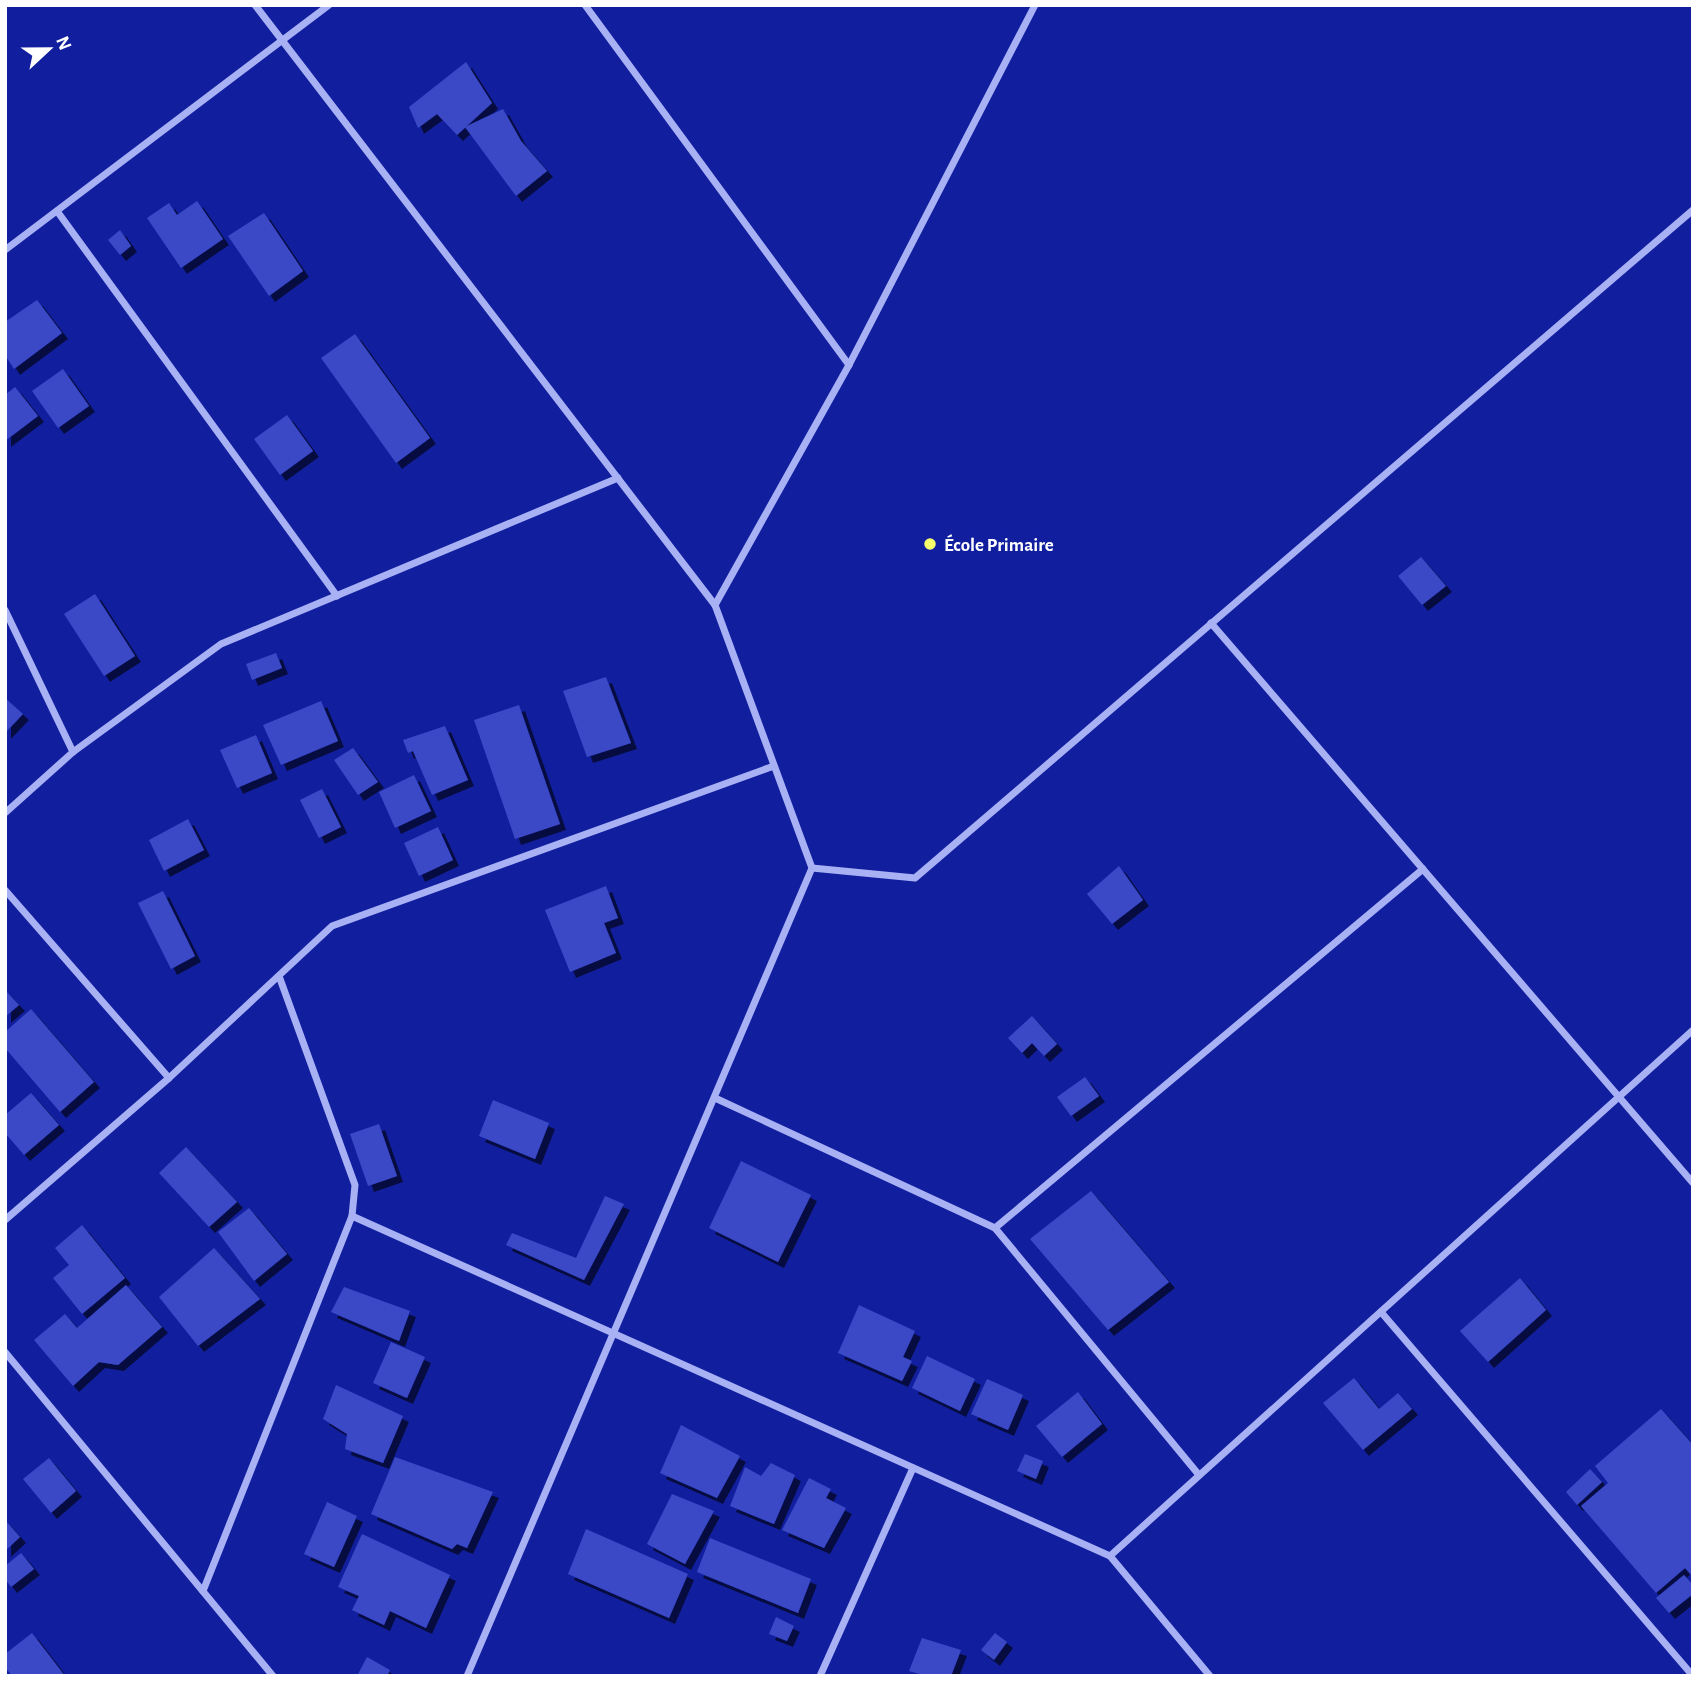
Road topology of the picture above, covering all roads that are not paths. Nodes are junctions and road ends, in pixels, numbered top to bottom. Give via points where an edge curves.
1 (255, 5) edge
2 (329, 5) edge
3 (585, 5) edge
4 (1035, 5) edge
5 (282, 41) junction
6 (1693, 210) edge
7 (57, 211) junction
8 (5, 250) edge
9 (849, 365) junction
10 (618, 478) junction
11 (337, 596) junction
12 (715, 605) junction
13 (5, 610) edge
14 (1211, 623) junction
15 (73, 752) junction
16 (774, 766) junction
17 (5, 813) edge
18 (812, 868) junction
19 (1423, 869) junction
20 (5, 890) edge
21 (279, 976) junction
22 (1693, 1030) edge
23 (169, 1078) junction
24 (1619, 1097) junction
25 (715, 1098) junction
26 (1693, 1183) edge
27 (352, 1216) junction
28 (5, 1220) edge
29 (995, 1228) junction
30 (1381, 1312) junction
31 (614, 1334) junction
32 (5, 1352) edge
33 (913, 1468) junction
34 (1199, 1475) junction
35 (1110, 1556) junction
36 (203, 1591) junction
37 (273, 1676) edge
38 (467, 1676) edge
39 (820, 1676) edge
40 (1210, 1676) edge
41 (1693, 1676) edge

1 - 5 street
2 - 5 street
3 - 9 street
4 - 9 street
5 - 7 street
5 - 10 street
6 - 14 street
7 - 8 street
7 - 11 street
9 - 12 street
10 - 11 street
10 - 12 street
11 - 15 street via 222,644
12 - 16 street
13 - 15 street
14 - 18 street via 915,878
14 - 19 street
15 - 17 street
16 - 18 street
16 - 21 street via 332,926
18 - 25 street
19 - 24 street
19 - 29 street
20 - 23 street
21 - 23 street
21 - 27 street via 355,1185
22 - 24 street
23 - 28 street
24 - 26 street
24 - 30 street
25 - 29 street
25 - 31 street
27 - 31 street
27 - 36 street
29 - 34 street
30 - 34 street
30 - 41 street
31 - 33 street
31 - 38 street
32 - 36 street
33 - 35 street
33 - 39 street
34 - 35 street
35 - 40 street
36 - 37 street

